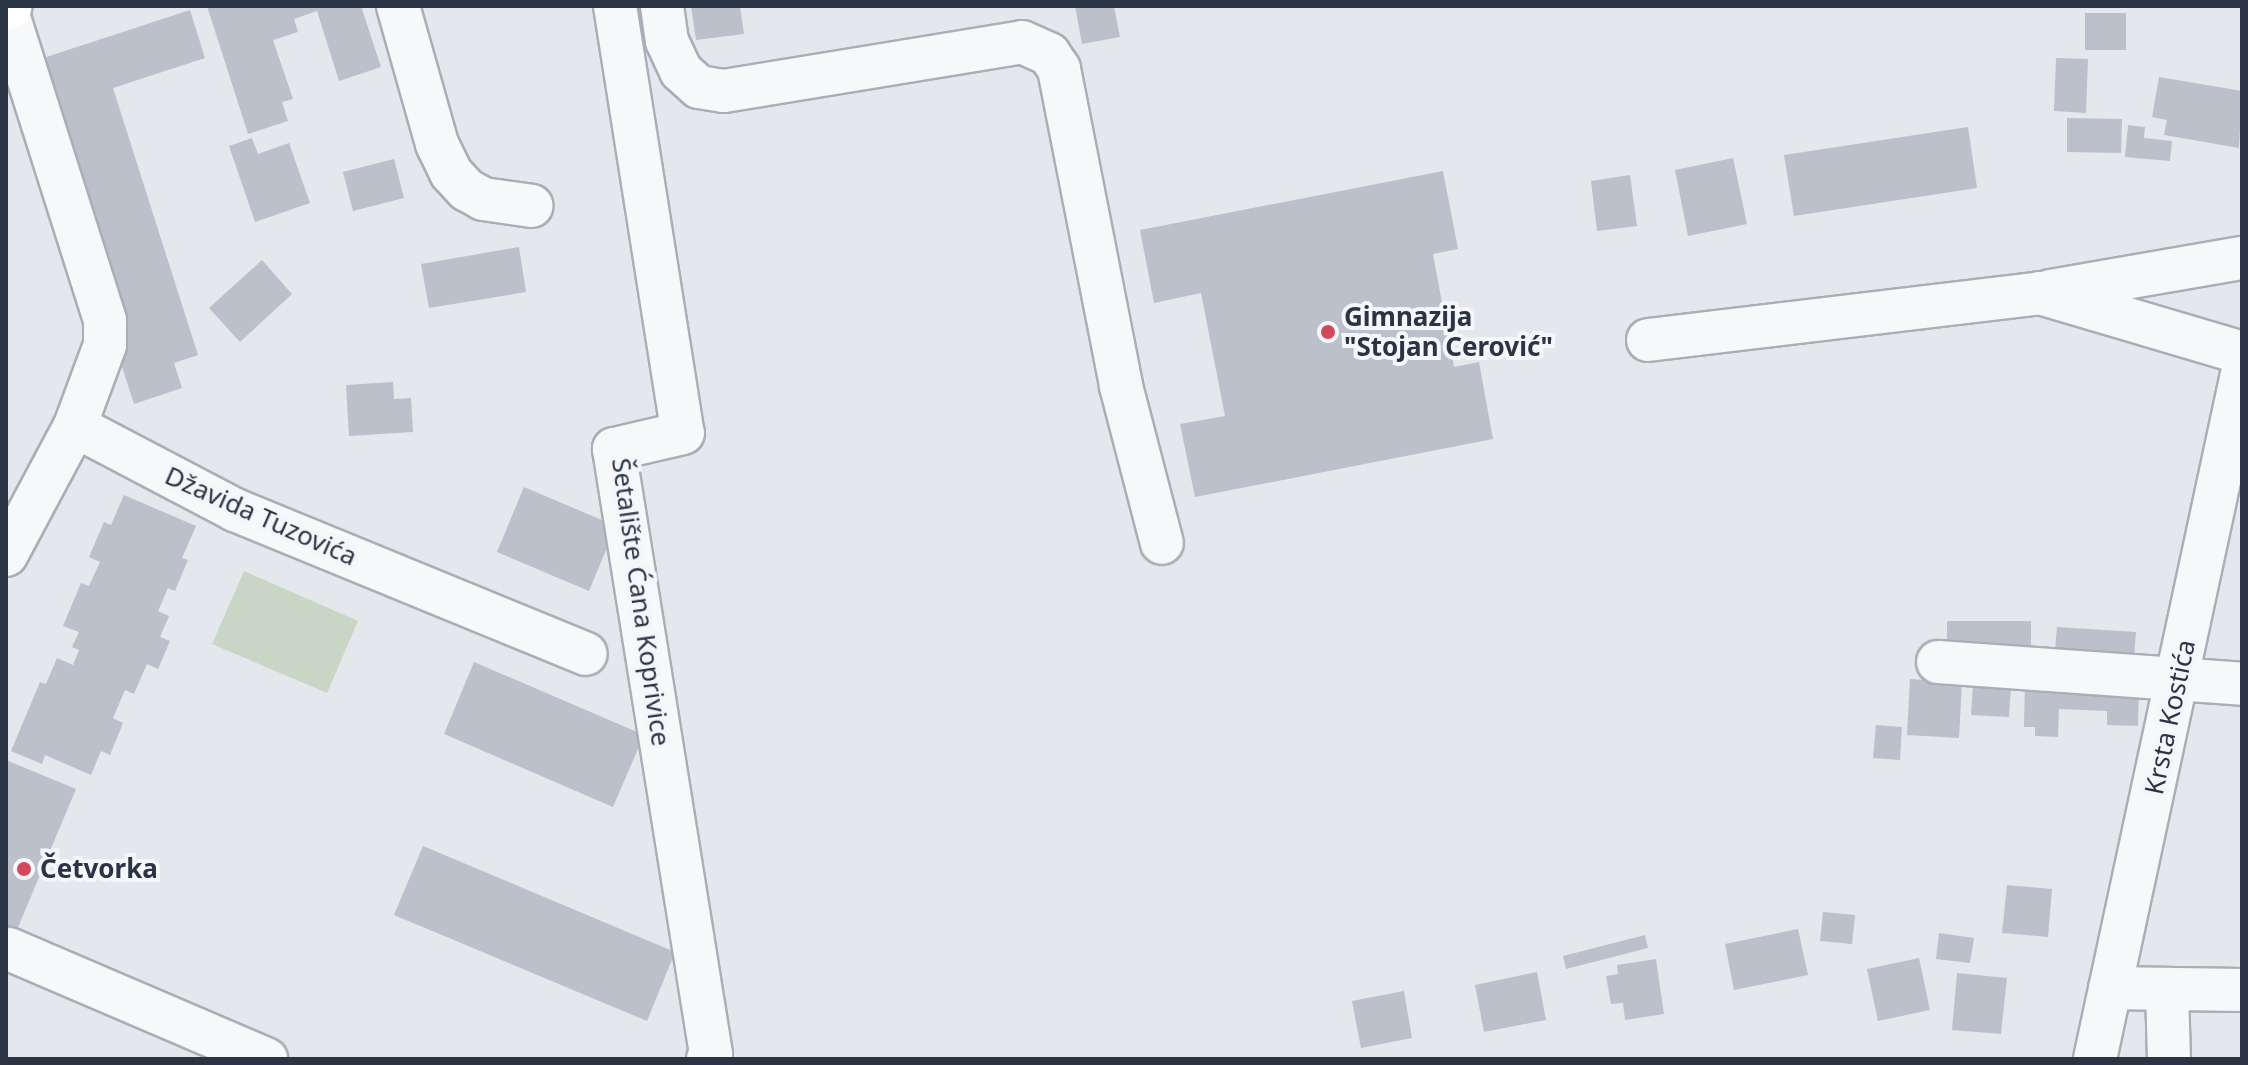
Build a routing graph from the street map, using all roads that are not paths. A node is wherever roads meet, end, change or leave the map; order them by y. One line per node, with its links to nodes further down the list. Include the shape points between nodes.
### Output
1 (398, 6): 5 (street, via 437,144 451,173 483,199)
2 (615, 6): 23 (street, Šetalište Ćana Koprivice, via 683,433 614,449)
3 (662, 6): 12 (street, via 667,41 681,71 699,87 724,91 1022,42 1049,54 1059,69 1121,386)
4 (8, 7): 11 (street, via 105,321 101,359)
5 (532, 206)
6 (2242, 258): 7 (street)
7 (2040, 293): 8 (street); 9 (street)
8 (1648, 340)
9 (2242, 353)
10 (2242, 374): 16 (street, Krsta Kostića)
11 (75, 426): 13 (street); 14 (street, Džavida Tuzovića, via 235,510)
12 (1162, 543)
13 (6, 555)
14 (586, 654)
15 (1938, 662): 16 (street)
16 (2178, 678): 17 (street); 19 (street, Krsta Kostića)
17 (2242, 684)
18 (9, 949): 22 (street)
19 (2110, 988): 20 (street); 24 (street, Krsta Kostića)
20 (2167, 989): 21 (street); 25 (street)
21 (2242, 990)
22 (266, 1059)
23 (708, 1059)
24 (2095, 1059)
25 (2169, 1059)

